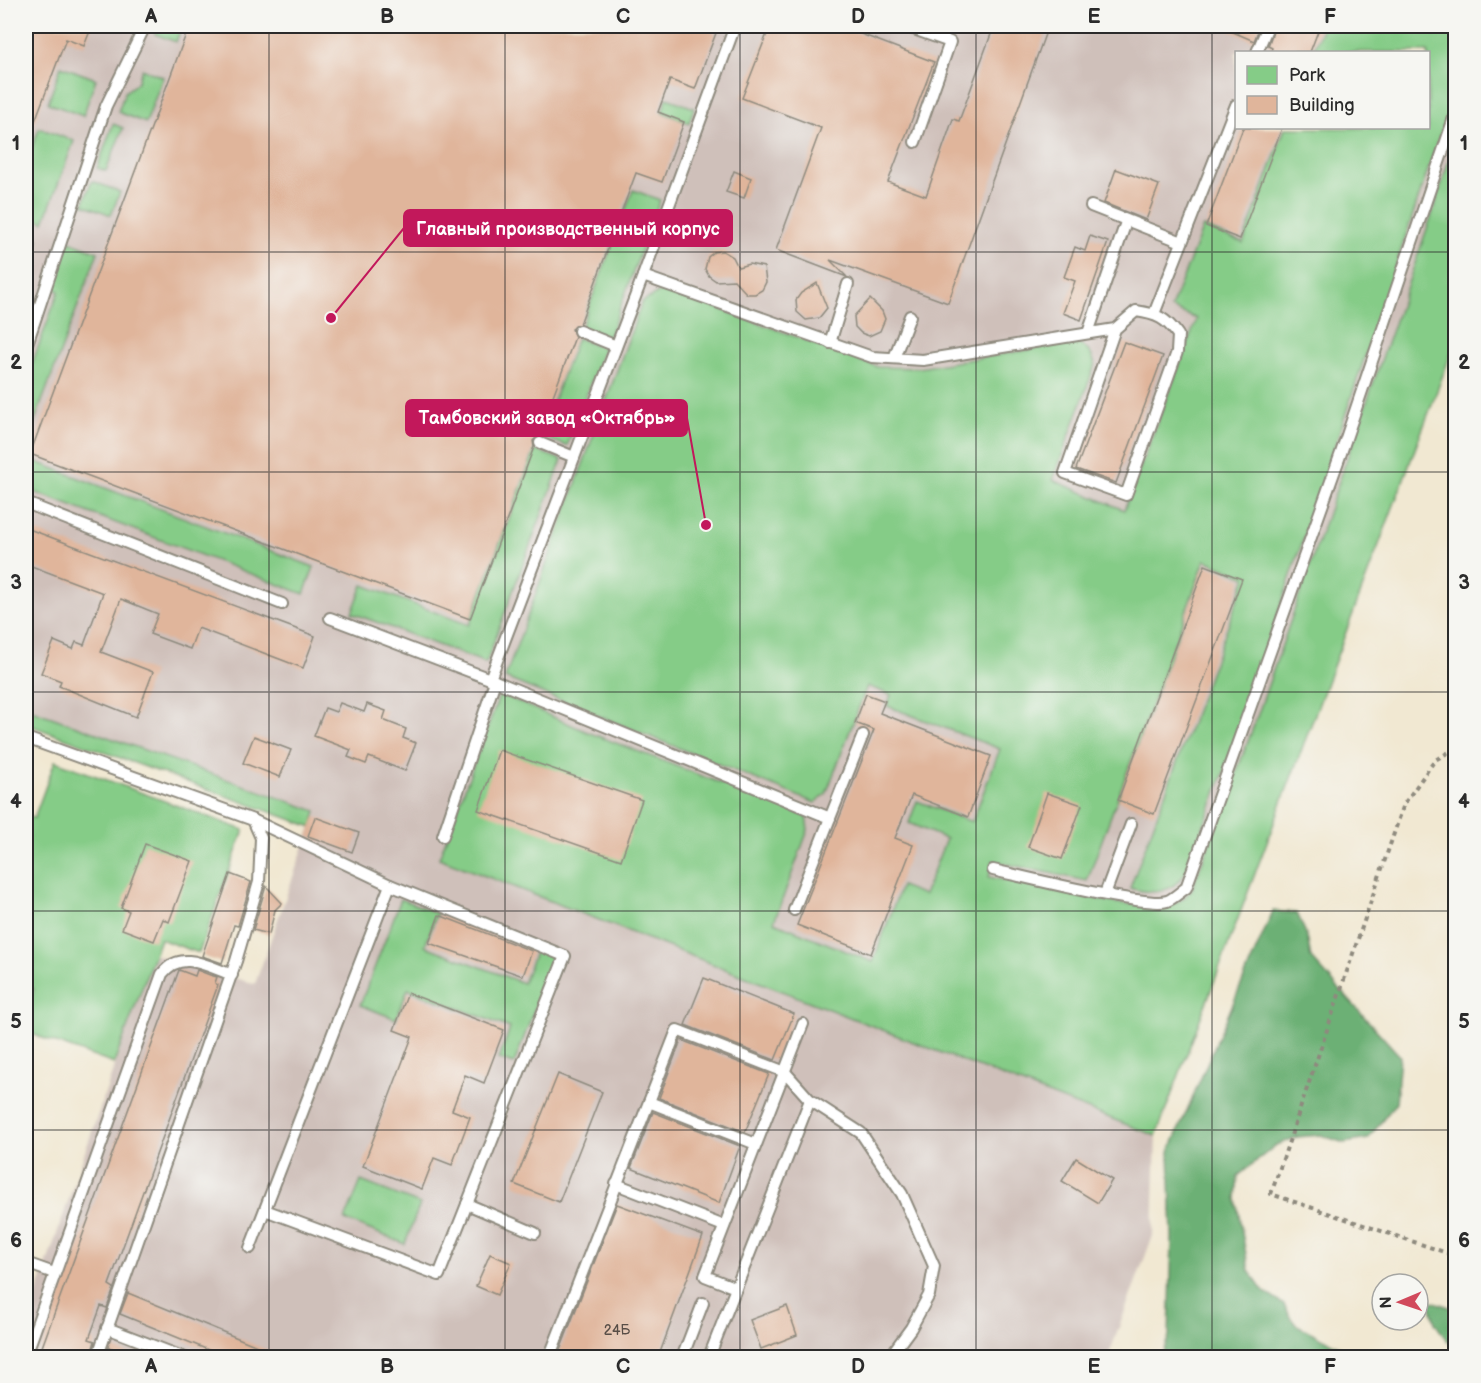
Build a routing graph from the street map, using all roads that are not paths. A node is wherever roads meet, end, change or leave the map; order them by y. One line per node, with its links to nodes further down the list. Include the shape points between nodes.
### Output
1 (145, 26): 21 (lane, via 106,106)
2 (735, 26): 12 (lane)
3 (905, 26): 8 (lane, via 950,42)
4 (1268, 26): 5 (lane)
5 (1257, 51)
6 (1235, 108): 11 (lane)
7 (1455, 112): 37 (lane, via 1341,453 1186,888 1166,902)
8 (915, 142)
9 (1091, 206): 10 (lane)
10 (1126, 222): 11 (lane); 18 (lane)
11 (1182, 242): 14 (lane)
12 (643, 276): 19 (lane); 20 (lane)
13 (848, 284): 19 (lane)
14 (1154, 314): 16 (lane, via 1136,311); 16 (lane, via 1168,320 1178,335 1176,352 1126,495 1065,473)
15 (910, 316): 22 (lane)
16 (1115, 329): 18 (lane)
17 (579, 332): 20 (lane)
18 (1088, 333): 22 (lane, via 923,360)
19 (830, 343): 22 (lane, via 872,357)
20 (616, 346): 24 (lane)
21 (26, 347)
22 (894, 358)
23 (540, 443): 24 (lane)
24 (574, 457): 28 (lane)
25 (26, 503): 26 (lane)
26 (282, 604)
27 (330, 618): 28 (lane)
28 (492, 680): 31 (lane); 34 (lane)
29 (863, 735): 31 (lane)
30 (26, 738): 32 (lane)
31 (830, 818): 38 (lane)
32 (254, 820): 36 (lane); 39 (lane, via 261,838 259,882)
33 (1131, 825): 37 (lane)
34 (443, 836)
35 (993, 870): 37 (lane)
36 (390, 885): 46 (lane, via 565,956); 47 (lane)
37 (1105, 894)
38 (794, 910)
39 (232, 975): 52 (lane, via 190,960 173,962 162,974); 55 (lane)
40 (803, 1024): 41 (lane)
41 (784, 1072): 42 (lane); 43 (lane, via 677,1030); 44 (lane)
42 (810, 1100): 53 (lane); 62 (lane, via 861,1133 902,1194 934,1266 928,1295)
43 (649, 1102): 44 (lane); 45 (lane)
44 (756, 1144): 48 (lane)
45 (616, 1184): 48 (lane); 60 (lane)
46 (467, 1204): 47 (lane, via 438,1275); 49 (lane)
47 (265, 1210): 50 (lane)
48 (724, 1226): 53 (lane, via 705,1276)
49 (535, 1233)
50 (250, 1248)
51 (26, 1263): 52 (lane)
52 (54, 1273): 56 (lane)
53 (736, 1288): 57 (lane)
54 (703, 1303): 61 (lane)
55 (107, 1328): 58 (lane); 59 (lane)
56 (26, 1354)
57 (710, 1357)
58 (97, 1358)
59 (185, 1358)
60 (549, 1358)
61 (682, 1358)
62 (889, 1358)

